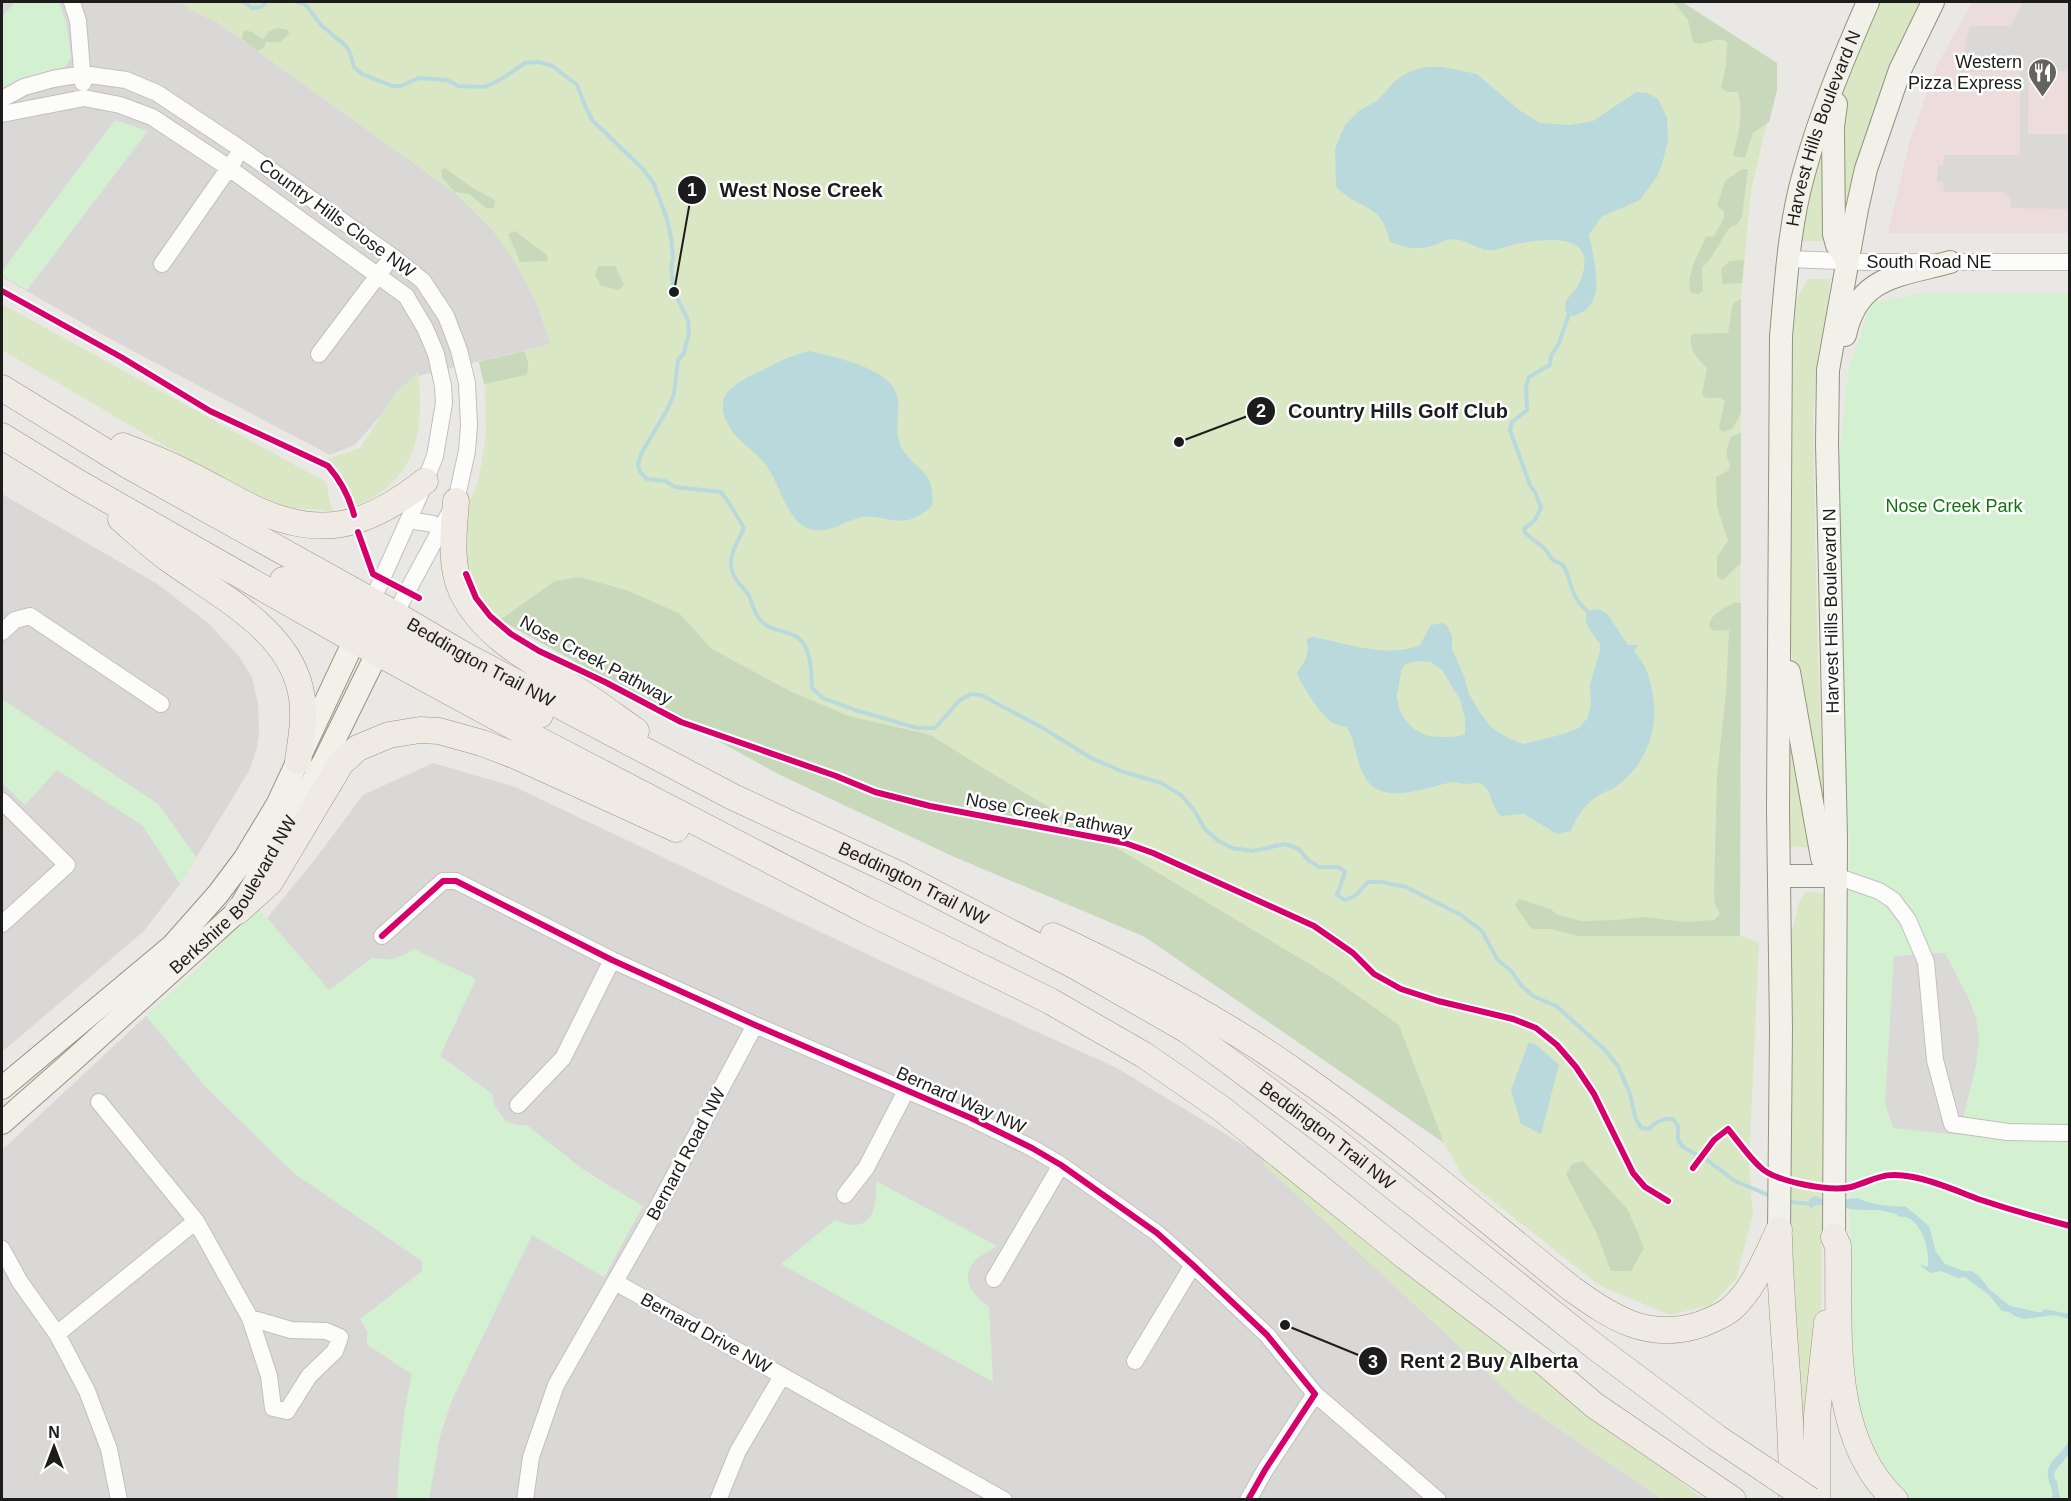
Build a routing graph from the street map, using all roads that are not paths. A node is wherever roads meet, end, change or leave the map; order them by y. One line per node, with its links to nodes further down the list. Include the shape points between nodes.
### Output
1 (72, 2): 5 (street, via 78,21)
2 (1868, 2): 4 (main road, Harvest Hills Boulevard N)
3 (1933, 2): 13 (main road, Harvest Hills Boulevard N, via 1900,70 1881,122 1866,169)
4 (1841, 63): 12 (main road, Harvest Hills Boulevard N, via 1803,174); 13 (main road, via 1833,127 1832,189 1834,234)
5 (83, 74): 6 (street); 7 (street, Country Hills Close NW, via 24,87); 9 (street, Country Hills Close NW, via 126,80 157,93)
6 (84, 98): 8 (street, Country Hills Close NW); 10 (street, Country Hills Close NW, via 152,117)
7 (2, 99)
8 (2, 114)
9 (242, 149): 10 (street); 11 (street, Country Hills Close NW)
10 (229, 168): 16 (street); 17 (street, Country Hills Close NW)
11 (393, 257): 17 (street); 25 (street, Country Hills Close NW, via 423,281 446,316 459,350 467,383 469,426)
12 (1789, 259): 13 (street, South Road NE); 28 (main road, Harvest Hills Boulevard N, via 1780,345)
13 (1847, 261): 14 (street, South Road NE); 22 (main road, Harvest Hills Boulevard N, via 1828,370)
14 (1950, 262): 15 (street, South Road NE); 22 (main road, via 1880,282 1856,304 1849,316 1834,416)
15 (2070, 262)
16 (162, 264)
17 (378, 275): 18 (street); 23 (street, Country Hills Close NW, via 406,296 436,354 444,403 435,456)
18 (319, 354)
19 (2, 388): 20 (main road)
20 (48, 416): 23 (main road, via 181,470 267,514 302,524 335,526 360,521 395,504); 30 (main road)
21 (2, 436): 24 (main road)
22 (1827, 436): 40 (main road, Harvest Hills Boulevard N)
23 (425, 481): 26 (street, Country Hills Close NW)
24 (77, 482): 30 (main road, via 149,522 201,536); 34 (main road, via 167,558 254,620 287,656 302,696 303,729)
25 (456, 501): 27 (main road)
26 (409, 520): 27 (street); 30 (street, Country Hills Close NW)
27 (447, 532): 29 (street); 35 (main road, via 461,591 479,620 522,655)
28 (1779, 607): 39 (main road, Harvest Hills Boulevard N); 40 (main road, via 1822,858)
29 (395, 614): 30 (main road); 32 (main road, Berkshire Boulevard NW); 35 (main road, Beddington Trail NW, via 464,655)
30 (363, 621): 32 (main road); 34 (main road, Berkshire Boulevard NW)
31 (2, 632): 33 (street, via 15,620 30,616)
32 (382, 645): 35 (main road, via 626,758); 37 (main road, via 531,736); 41 (main road, Berkshire Boulevard NW, via 323,763)
33 (161, 704)
34 (298, 761): 46 (main road, Berkshire Boulevard NW, via 245,858 172,946)
35 (733, 798): 38 (main road, Beddington Trail NW)
36 (2, 801): 42 (street, via 67,865)
37 (790, 871): 41 (main road, via 688,835 482,743 447,732 420,730 373,741 341,763 270,882); 68 (main road, via 1050,1001 1171,1073 1240,1123)
38 (898, 874): 55 (main road, via 1033,926 1216,1020 1325,1093 1572,1290 1628,1324 1666,1331 1687,1328 1731,1309 1750,1285); 78 (main road, Beddington Trail NW, bridge, via 1077,967 1187,1030 1336,1141 1610,1358 1716,1437)
39 (1779, 876): 40 (main road); 55 (main road, Harvest Hills Boulevard N)
40 (1836, 876): 51 (street, via 1879,891 1893,900 1908,920 1926,962 1935,1060 1952,1124 2008,1132); 56 (main road, Harvest Hills Boulevard N)
41 (238, 911): 50 (main road, Berkshire Boulevard NW)
42 (2, 924)
43 (382, 936): 44 (street, Bernard Way NW, via 443,881 456,881)
44 (612, 960): 45 (street, Bernard Way NW); 49 (street, via 563,1058)
45 (755, 1025): 47 (street, Bernard Way NW); 62 (street, Bernard Road NW)
46 (2, 1088)
47 (906, 1091): 52 (street, Bernard Way NW, via 971,1118); 53 (street, via 866,1168)
48 (99, 1102): 54 (street)
49 (518, 1105)
50 (2, 1123)
51 (2070, 1133)
52 (1061, 1165): 58 (street, Bernard Way NW, via 1157,1233); 60 (street)
53 (845, 1195)
54 (196, 1221): 63 (street); 64 (street)
55 (1779, 1230): 77 (main road)
56 (1834, 1237): 79 (main road, via 1828,1251 1827,1320 1817,1415); 80 (main road, via 1838,1246 1842,1371 1851,1424 1866,1464)
57 (2, 1249): 61 (street)
58 (1193, 1266): 65 (street); 67 (street, Bernard Way NW, via 1267,1335)
59 (2, 1271): 61 (street)
60 (994, 1279)
61 (20, 1282): 64 (street)
62 (615, 1282): 66 (street, Bernard Drive NW); 70 (street, via 556,1385 531,1457)
63 (250, 1318): 63 (street, via 268,1376 273,1408 287,1411 309,1376 335,1351 340,1337 326,1331 291,1330)
64 (57, 1334): 69 (street, via 87,1391 109,1449)
65 (1135, 1361)
66 (782, 1376): 71 (street, via 738,1451); 72 (street, Bernard Drive NW)
67 (1315, 1394): 73 (street); 74 (street, Bernard Way NW)
68 (1594, 1405): 75 (main road); 76 (main road)
69 (119, 1500)
70 (525, 1500)
71 (718, 1500)
72 (1004, 1500)
73 (1248, 1500)
74 (1438, 1500)
75 (1719, 1500)
76 (1733, 1500)
77 (1792, 1500)
78 (1810, 1500)
79 (1817, 1500)
80 (1895, 1500)

